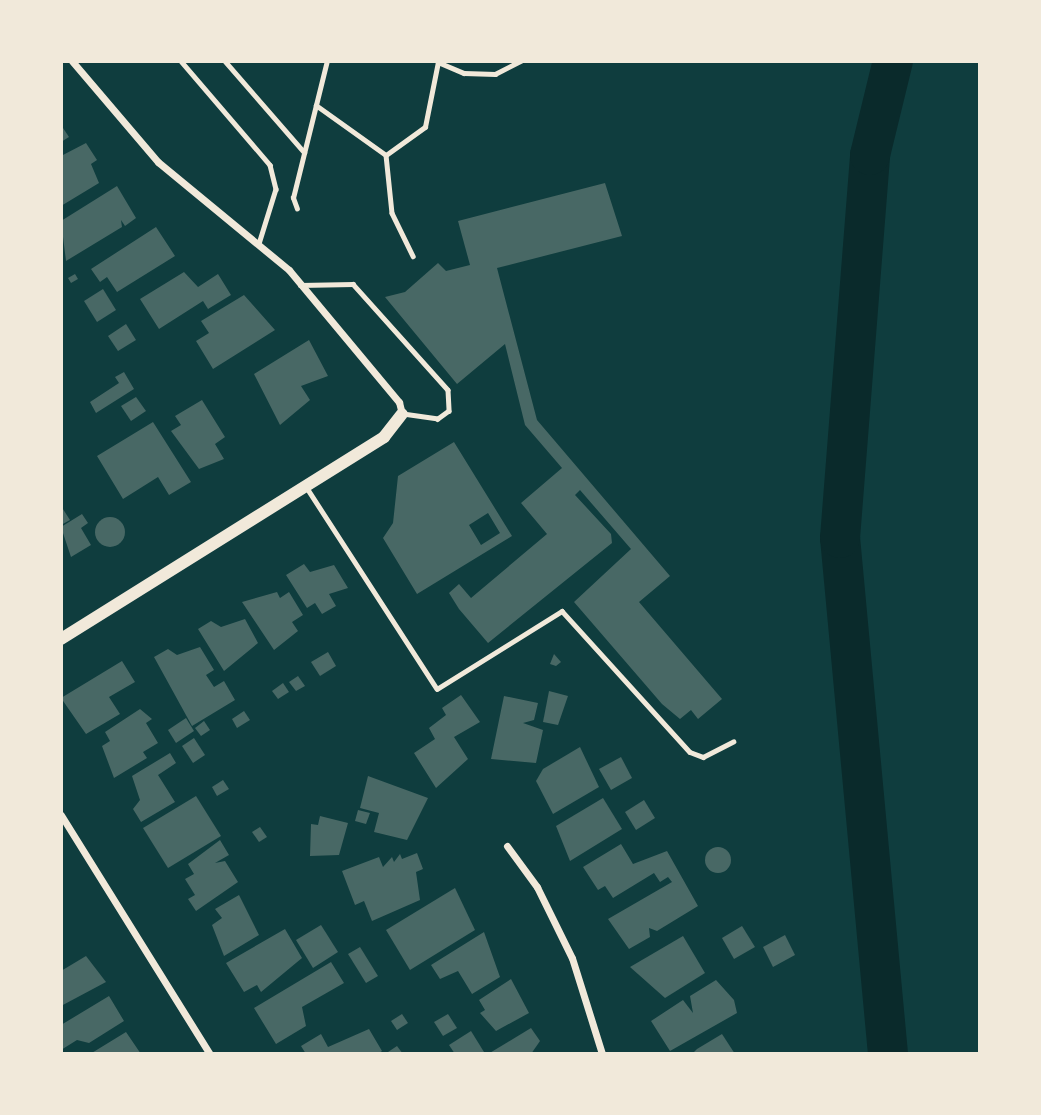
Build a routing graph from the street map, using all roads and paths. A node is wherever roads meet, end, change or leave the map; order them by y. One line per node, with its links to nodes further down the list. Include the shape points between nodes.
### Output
1 (72, 61): 11 (street, via 158,162)
2 (181, 61): 11 (lane, via 270,165 276,189)
3 (225, 61): 8 (path)
4 (327, 61): 7 (path)
5 (521, 61): 6 (path, via 495,74 464,73)
6 (437, 62): 9 (path, via 425,127)
7 (316, 105): 8 (path); 9 (path)
8 (304, 152): 10 (path, via 293,198)
9 (386, 155): 12 (path, via 392,213)
10 (298, 209)
11 (259, 244): 13 (street)
12 (413, 256)
13 (300, 285): 14 (street, via 400,402); 14 (lane, via 353,284 448,390 449,411 438,419)
14 (402, 414): 15 (street, via 384,437)
15 (307, 487): 16 (street); 17 (lane, via 437,689 562,611 690,752 703,757)
16 (61, 639)
17 (733, 742)
18 (61, 815): 20 (street)
19 (508, 846): 21 (street, via 537,887 572,958)
20 (209, 1054)
21 (602, 1054)

